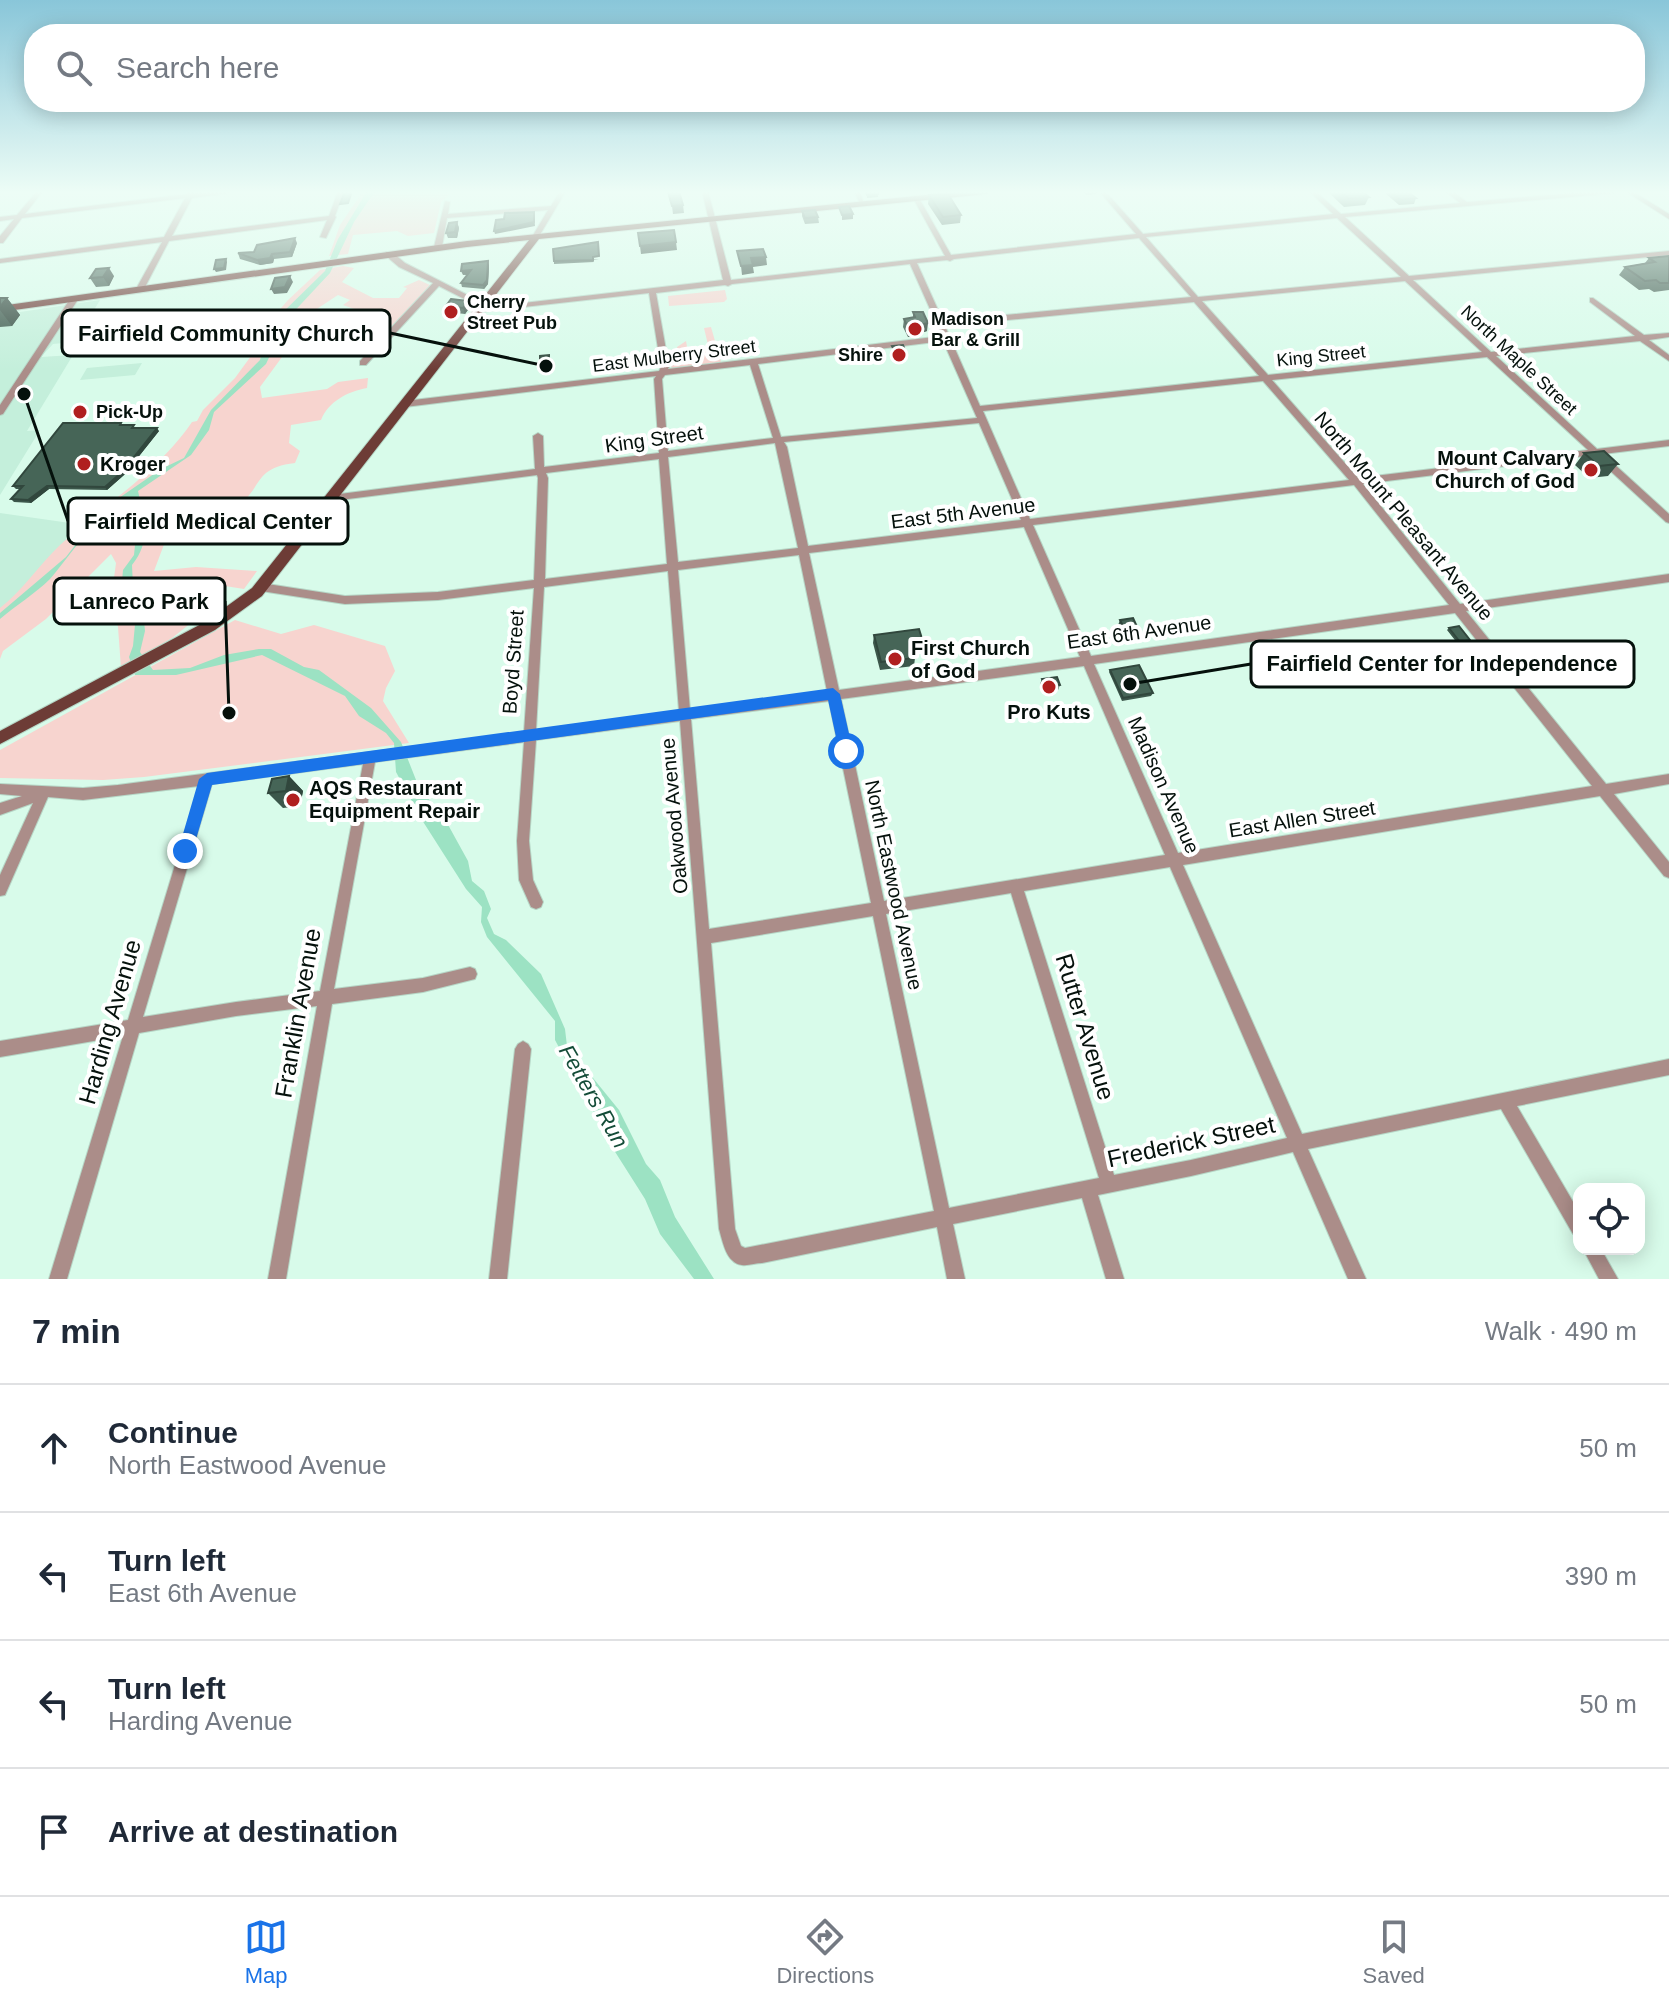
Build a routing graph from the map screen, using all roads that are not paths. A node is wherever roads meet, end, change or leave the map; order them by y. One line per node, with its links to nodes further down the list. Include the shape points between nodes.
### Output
1 (78, 251): 13 (street)
2 (160, 251): 18 (street)
3 (412, 251): 11 (main road)
4 (525, 251): 23 (main road)
5 (720, 251): 17 (street)
6 (945, 251): 12 (street)
7 (1023, 251): 12 (street)
8 (1154, 251): 20 (street, North Mount Pleasant Avenue)
9 (1378, 251): 15 (street, North Maple Street)
10 (1669, 253): 15 (street)
11 (389, 254): 16 (street); 18 (main road)
12 (950, 259): 14 (street)
13 (0, 261)
14 (914, 264): 17 (street); 25 (street, Madison Avenue)
15 (1409, 278): 20 (street); 29 (street, North Maple Street)
16 (438, 283): 23 (street); 32 (street)
17 (728, 284): 19 (street)
18 (140, 289): 21 (main road)
19 (653, 293): 23 (street); 33 (street, Oakwood Avenue)
20 (1196, 297): 25 (street); 34 (street, North Mount Pleasant Avenue)
21 (75, 298): 24 (main road); 36 (street)
22 (1593, 300): 28 (street)
23 (481, 308): 35 (main road)
24 (0, 309)
25 (941, 324): 27 (street, Madison Avenue)
26 (1669, 335): 28 (street, King Street)
27 (947, 338): 31 (street, East Mulberry Street); 37 (street, Madison Avenue)
28 (1641, 338): 29 (street, King Street); 30 (street)
29 (1491, 354): 34 (street, King Street); 41 (street, North Maple Street)
30 (1669, 359)
31 (753, 362): 33 (street, East Mulberry Street); 39 (street, North Eastwood Avenue)
32 (363, 363)
33 (662, 373): 35 (street, East Mulberry Street); 42 (street, Oakwood Avenue, via 658,385)
34 (1266, 378): 37 (street, King Street); 44 (street, North Mount Pleasant Avenue)
35 (405, 404): 45 (main road)
36 (0, 412)
37 (980, 415): 39 (street, King Street); 47 (street, Madison Avenue)
38 (538, 436): 43 (street, Boyd Street)
39 (779, 440): 42 (street, King Street); 48 (street, North Eastwood Avenue)
40 (1669, 443): 41 (street, East 5th Avenue)
41 (1596, 453): 44 (street, East 5th Avenue); 46 (street, North Maple Street)
42 (664, 456): 43 (street, King Street); 49 (street, Oakwood Avenue)
43 (540, 472): 45 (street, King Street); 51 (street, Boyd Street)
44 (1356, 482): 47 (street, East 5th Avenue); 53 (street, North Mount Pleasant Avenue)
45 (332, 498): 52 (main road)
46 (1669, 520)
47 (1027, 524): 48 (street, East 5th Avenue); 54 (street, Madison Avenue)
48 (804, 551): 49 (street, East 5th Avenue); 55 (street, North Eastwood Avenue)
49 (673, 567): 51 (street, East 5th Avenue); 56 (street, Oakwood Avenue)
50 (1669, 578): 53 (street, East 6th Avenue)
51 (539, 583): 52 (street, East 5th Avenue, via 370,601); 57 (street, Boyd Street)
52 (261, 587): 58 (main road, via 223,618)
53 (1458, 608): 54 (street, East 6th Avenue); 63 (street, North Mount Pleasant Avenue)
54 (1086, 660): 55 (street, East 6th Avenue); 66 (street, Madison Avenue)
55 (833, 694): 56 (street, East 6th Avenue); 71 (street, North Eastwood Avenue)
56 (686, 714): 57 (street, East 6th Avenue); 72 (street, Oakwood Avenue)
57 (530, 735): 59 (street, East 6th Avenue); 70 (street, Boyd Street, via 523,857)
58 (0, 738)
59 (376, 756): 60 (street, East 6th Avenue); 74 (street, Franklin Avenue)
60 (207, 779): 64 (street, East 6th Avenue); 75 (street, Harding Avenue)
61 (1669, 779): 63 (street, East Allen Street)
62 (0, 789): 64 (street, East 6th Avenue)
63 (1604, 790): 66 (street, East Allen Street); 67 (street, North Mount Pleasant Avenue)
64 (43, 794): 65 (street, East 6th Avenue); 69 (street)
65 (0, 809)
66 (1174, 860): 68 (street, East Allen Street); 80 (street, Madison Avenue)
67 (1669, 872)
68 (1015, 885): 71 (street, East Allen Street); 81 (street, Rutter Avenue)
69 (0, 890)
70 (536, 902)
71 (878, 908): 72 (street, East Allen Street); 83 (street, North Eastwood Avenue)
72 (704, 937): 85 (street, Oakwood Avenue)
73 (470, 974): 74 (street)
74 (326, 996): 75 (street); 88 (street, Franklin Avenue)
75 (134, 1026): 76 (street); 87 (street, Harding Avenue)
76 (0, 1049)
77 (523, 1049): 89 (street)
78 (1669, 1067): 79 (street, Frederick Street)
79 (1505, 1101): 80 (street, Frederick Street); 84 (street)
80 (1298, 1143): 81 (street, Frederick Street); 92 (street, Madison Avenue)
81 (1109, 1184): 82 (street, Frederick Street)
82 (1088, 1189): 83 (street, Frederick Street); 91 (street)
83 (943, 1217): 85 (street, Frederick Street, via 743,1257); 90 (street, North Eastwood Avenue)
84 (1573, 1218)
85 (729, 1243)
86 (1595, 1255): 93 (street)
87 (58, 1279)
88 (277, 1279)
89 (498, 1279)
90 (956, 1279)
91 (1115, 1279)
92 (1357, 1279)
93 (1609, 1279)

